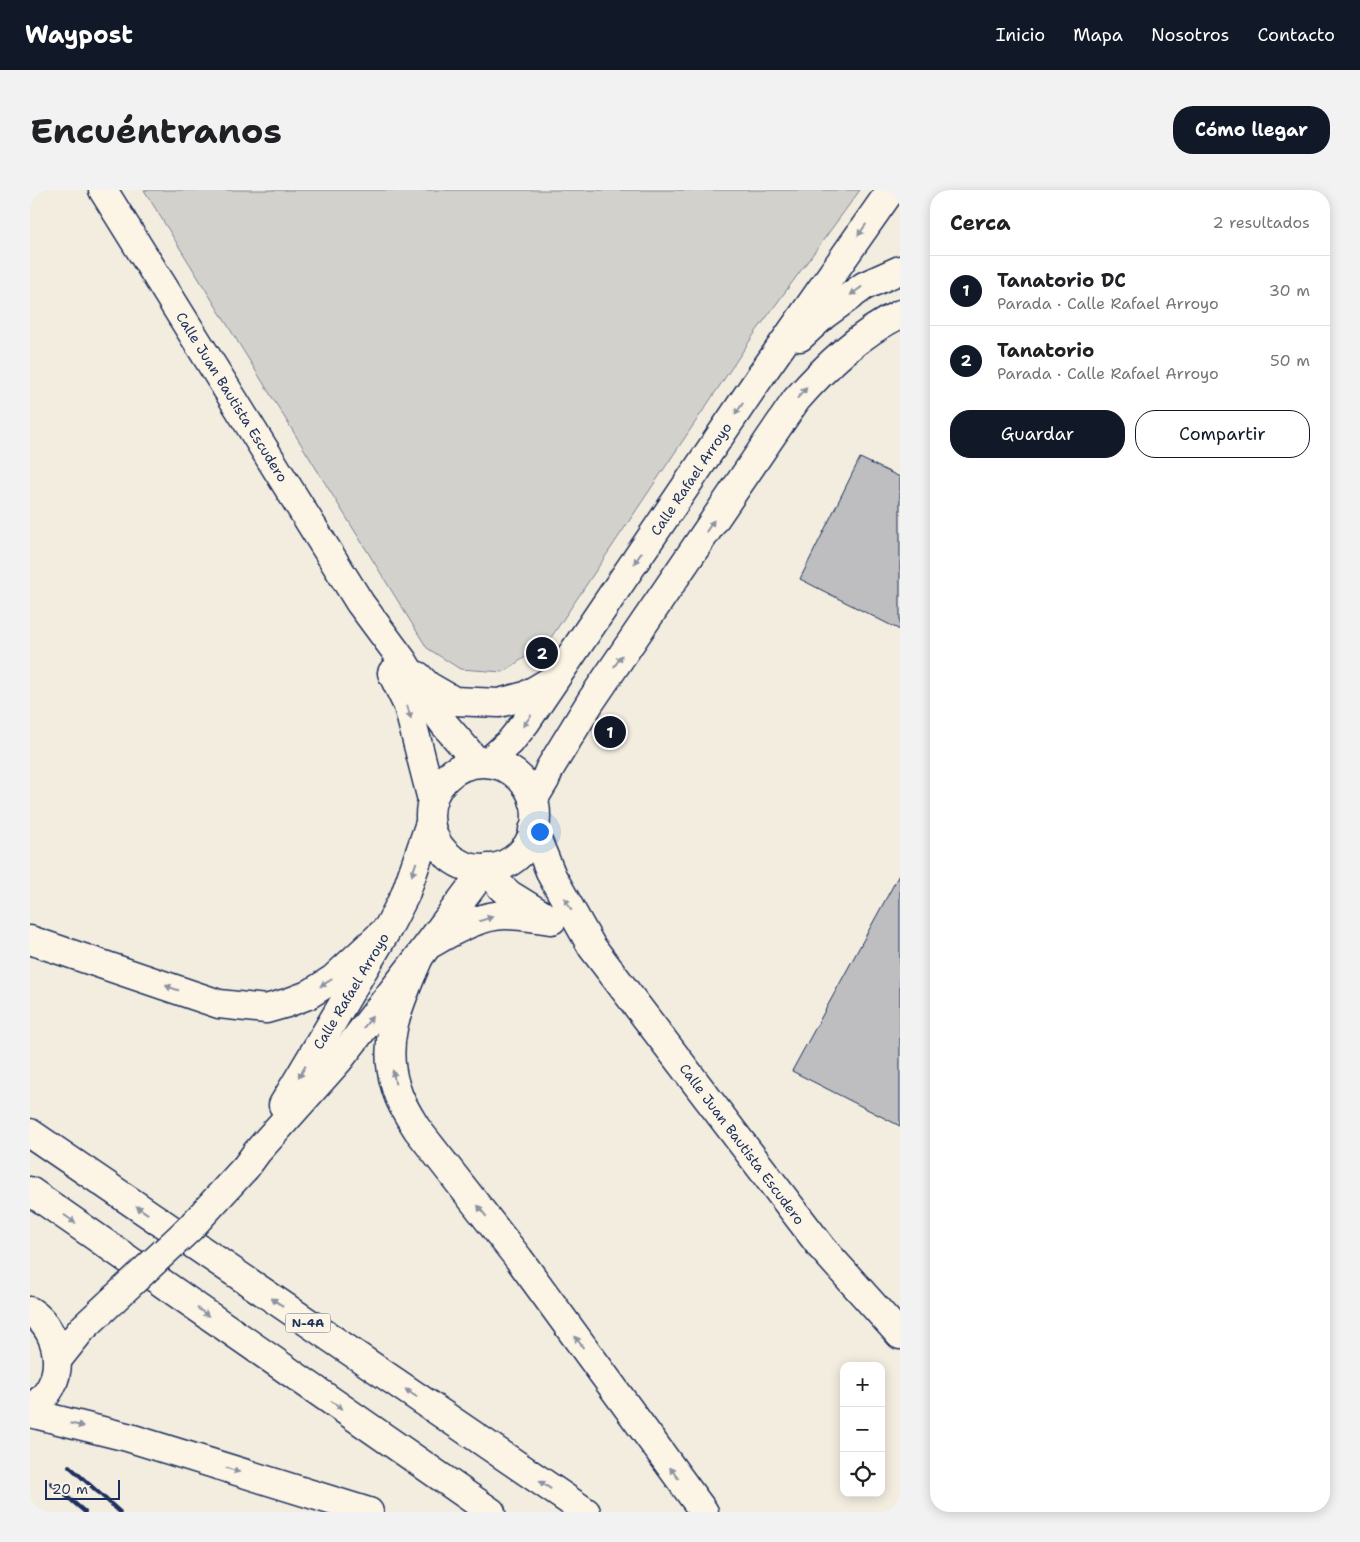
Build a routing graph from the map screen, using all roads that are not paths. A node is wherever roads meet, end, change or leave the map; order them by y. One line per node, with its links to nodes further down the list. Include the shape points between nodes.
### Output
1 (103, 190): 6 (street, Calle Juan Bautista Escudero)
2 (891, 190): 5 (street, Calle Rafael Arroyo, one-way to 5)
3 (900, 270): 5 (street, one-way to 5, via 864,286 832,309)
4 (900, 314): 10 (street, one-way to 4, via 591,701 796,400 820,372 846,350 878,325)
5 (766, 368): 8 (street, Calle Rafael Arroyo, one-way to 8)
6 (360, 603): 7 (street, Calle Juan Bautista Escudero); 11 (street, Calle Juan Bautista Escudero, one-way to 11, via 408,706)
7 (403, 661): 8 (street, via 428,686 454,701 499,703 525,696); 9 (street, Calle Juan Bautista Escudero, via 445,725)
8 (557, 677): 9 (street, Calle Rafael Arroyo, one-way to 9, via 510,742)
9 (482, 763): 10 (street, via 510,771 520,779); 11 (street, via 463,767 447,777 440,786)
10 (533, 800): 12 (street, via 536,815)
11 (431, 811): 13 (street, via 437,843 448,856 460,864); 15 (street, Calle Rafael Arroyo, one-way to 15, via 405,895)
12 (533, 830): 13 (street, via 527,844 512,860); 17 (street, Calle Juan Bautista Escudero, one-way to 12, via 552,876)
13 (486, 869): 14 (street, Calle Juan Bautista Escudero, via 510,895); 18 (street, Calle Rafael Arroyo)
14 (552, 920): 17 (street, Calle Juan Bautista Escudero); 18 (street, one-way to 14, via 453,930 493,916)
15 (388, 928): 16 (street, one-way to 16, via 333,978 308,995 266,1008 219,1004); 20 (street, Calle Rafael Arroyo, one-way to 20)
16 (30, 940)
17 (592, 946): 24 (street, Calle Juan Bautista Escudero, via 822,1248)
18 (422, 952): 20 (street, Calle Rafael Arroyo, one-way to 18, via 338,1060); 31 (street, one-way to 18, via 519,1259 417,1129 405,1108 396,1088 391,1037 395,1013)
19 (30, 1133): 30 (street, N-4A, one-way to 19)
20 (251, 1160): 22 (street, Calle Rafael Arroyo, bridge, via 190,1228)
21 (30, 1192): 29 (street, one-way to 29)
22 (105, 1307): 23 (street, Calle Rafael Arroyo, via 64,1325); 25 (street, Calle Rafael Arroyo)
23 (38, 1318): 25 (street, via 53,1336)
24 (900, 1335)
25 (58, 1359): 26 (street, via 48,1392)
26 (30, 1408)
27 (30, 1413): 28 (street, one-way to 28, via 127,1437)
28 (369, 1512)
29 (491, 1512)
30 (586, 1512)
31 (704, 1512)

